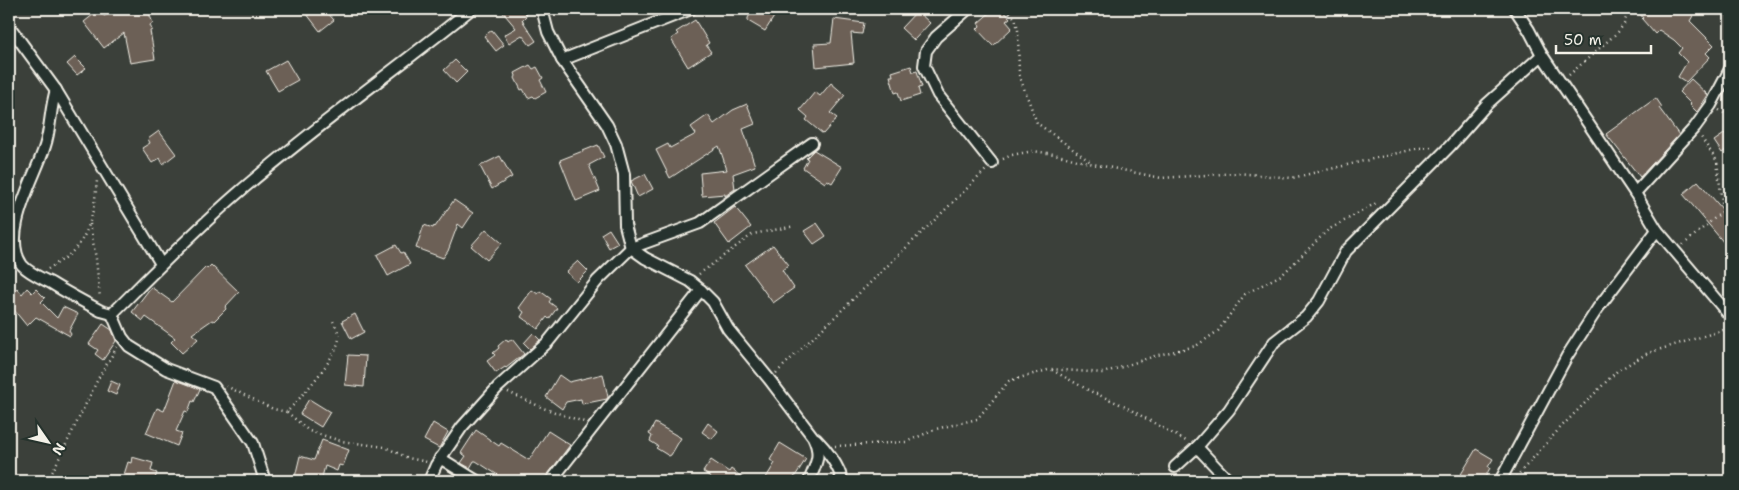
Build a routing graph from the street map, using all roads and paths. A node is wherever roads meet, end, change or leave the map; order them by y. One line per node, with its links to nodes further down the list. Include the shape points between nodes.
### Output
1 (471, 9): 27 (street, via 238,193)
2 (542, 9): 10 (street, via 548,32)
3 (691, 9): 10 (street)
4 (968, 9): 18 (street, via 936,37 926,52 924,66 938,95)
5 (1006, 9): 19 (path, via 1015,18 1018,29 1019,75 1037,123)
6 (1515, 9): 9 (street)
7 (1629, 9): 12 (path, via 1618,32)
8 (9, 26): 13 (street)
9 (1542, 55): 12 (street); 16 (street, via 1487,104)
10 (562, 60): 25 (street, via 616,144 624,174 625,225)
11 (1730, 69): 14 (street, via 1711,106)
12 (1560, 82): 20 (street)
13 (56, 90): 17 (street); 28 (street, via 46,145 14,223 12,241 17,258)
14 (1695, 127): 20 (street); 26 (path, via 1717,161 1723,211)
15 (812, 143): 25 (street, via 700,223)
16 (1450, 146): 19 (path, via 1419,148 1292,178 1237,173 1161,178); 45 (street, via 1346,251 1319,301 1306,317 1274,342 1230,410)
17 (98, 159): 22 (path); 27 (street)
18 (992, 163): 19 (path, via 1012,155 1033,152); 38 (path)
19 (1093, 164)
20 (1635, 193): 24 (street)
21 (1381, 200): 37 (path, via 1328,230 1283,274 1245,294 1218,330 1196,346 1103,373)
22 (90, 222): 28 (path, via 83,239 72,252); 31 (path)
23 (795, 226): 29 (path, via 753,234)
24 (1657, 230): 26 (street); 56 (street, via 1598,308 1567,356)
25 (631, 248): 29 (street); 40 (street, via 598,280 548,342)
26 (1676, 251): 33 (street)
27 (161, 264): 32 (street)
28 (38, 276): 31 (street)
29 (690, 281): 30 (street)
30 (701, 290): 38 (street); 42 (street)
31 (101, 311): 32 (street)
32 (112, 314): 36 (street)
33 (1730, 316)
34 (333, 321): 41 (path, via 339,336 336,350)
35 (1730, 328): 57 (path, via 1648,353 1616,371)
36 (122, 337): 39 (street, via 129,346 166,369); 48 (path)
37 (1051, 369): 44 (path, via 1009,381 978,419 936,429 906,442); 45 (path)
38 (769, 379): 43 (street)
39 (214, 387): 41 (path, via 228,386); 49 (street, via 253,444)
40 (498, 387): 42 (path, via 542,408); 46 (street, via 462,427)
41 (287, 412): 46 (path, via 309,431 342,441 385,447 408,458)
42 (594, 425): 52 (street)
43 (813, 436): 44 (street); 53 (street, via 818,447 818,459)
44 (824, 446): 54 (street)
45 (1197, 447): 47 (street); 55 (street)
46 (438, 462): 50 (street); 51 (street)
47 (1175, 467)
48 (48, 481)
49 (265, 481)
50 (429, 481)
51 (477, 481)
52 (551, 481)
53 (808, 481)
54 (842, 481)
55 (1229, 481)
56 (1500, 481)
57 (1511, 481)

